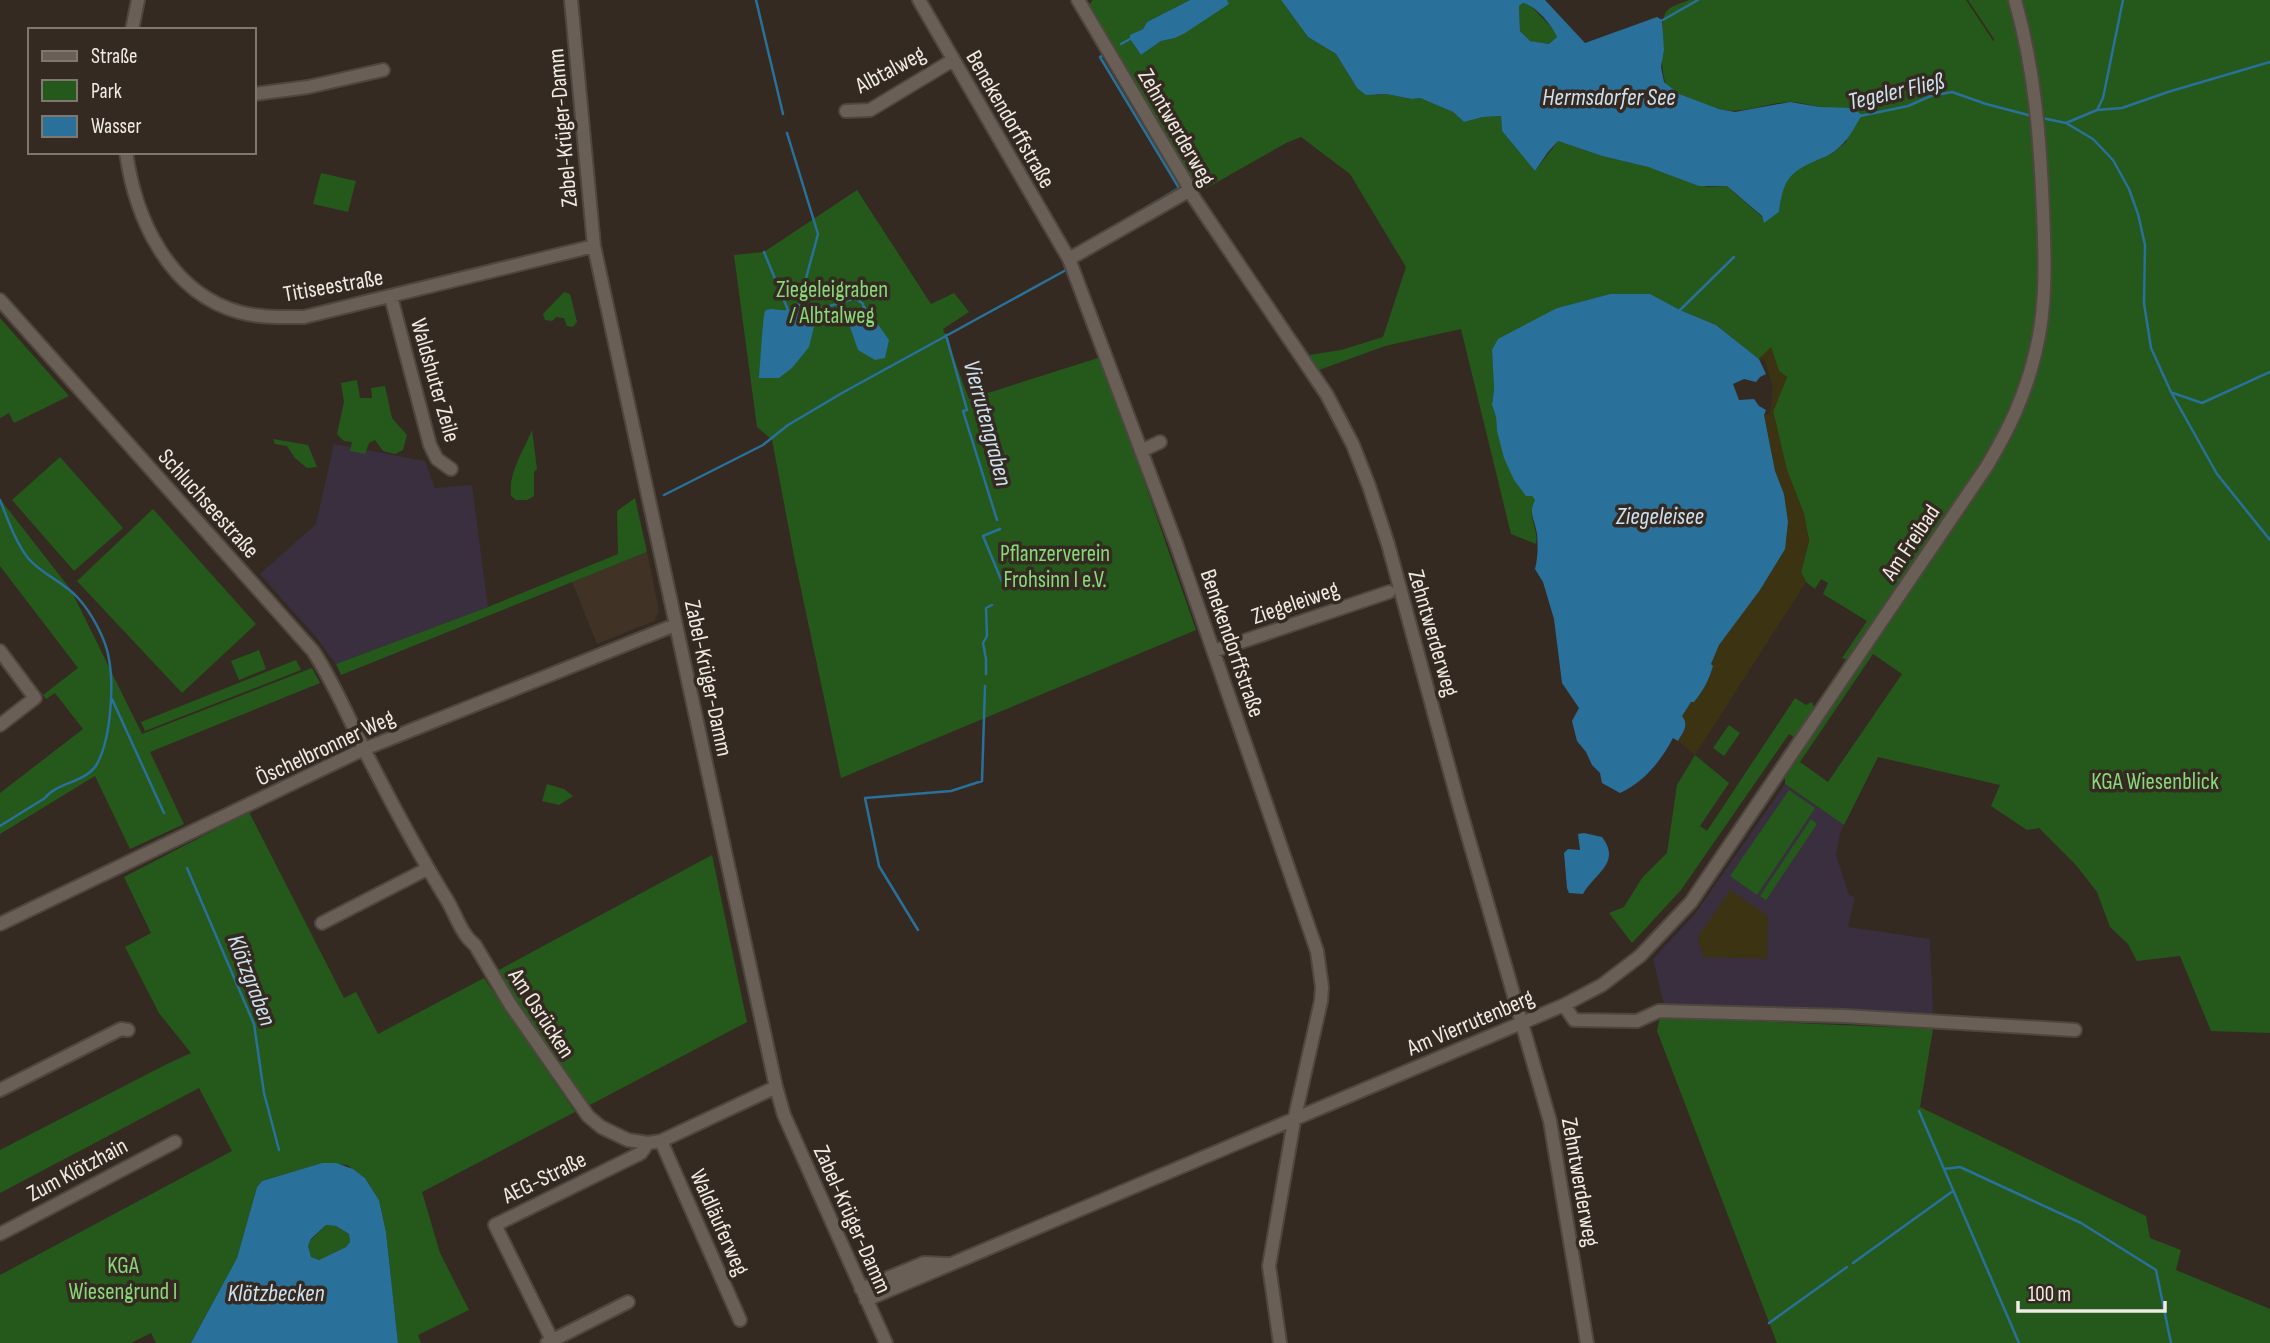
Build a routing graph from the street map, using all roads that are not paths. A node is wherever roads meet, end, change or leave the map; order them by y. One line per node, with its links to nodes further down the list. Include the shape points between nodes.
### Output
1 (138, 0): 6 (street)
2 (571, 0): 13 (street, Zabel-Krüger-Damm)
3 (1078, 0): 12 (street, Zehntwerderweg)
4 (2015, 0): 29 (street, Am Freibad, via 2037,112 2045,245 2042,319 2014,419 1987,466 1691,902 1640,956 1602,985)
5 (920, 1): 7 (street, Benekendorffstraße)
6 (132, 28)
7 (953, 60): 10 (street, Albtalweg, via 870,110); 14 (street, Benekendorffstraße)
8 (383, 70): 9 (street)
9 (256, 94)
10 (846, 111)
11 (127, 154): 15 (street, Titiseestraße, via 134,190 155,241 175,272 198,294 241,313 270,317 304,317)
12 (1190, 190): 14 (street); 30 (street, Zehntwerderweg, via 1326,395 1365,474)
13 (594, 246): 15 (street, Titiseestraße); 21 (street, Zabel-Krüger-Damm)
14 (1069, 259): 18 (street, Benekendorffstraße)
15 (391, 297): 19 (street, Waldshuter Zeile, via 430,445 437,459)
16 (0, 300): 25 (street, Schluchseestraße, via 313,651)
17 (1160, 442): 18 (street)
18 (1141, 451): 23 (street, Benekendorffstraße)
19 (451, 469)
20 (1389, 592): 23 (street, Ziegeleiweg)
21 (675, 625): 25 (street, Öschelbronner Weg); 33 (street, Zabel-Krüger-Damm)
22 (0, 651): 24 (street, via 35,698)
23 (1214, 651): 35 (street, Benekendorffstraße, via 1317,950 1321,1001)
24 (0, 725)
25 (364, 749): 26 (street, Am Osrücken); 28 (street, Öschelbronner Weg)
26 (427, 869): 27 (street); 37 (street, Am Osrücken, via 467,939 588,1116 615,1135)
27 (322, 923)
28 (0, 924)
29 (1564, 1005): 30 (street, Am Vierrutenberg); 32 (street, Am Vierrutenberg, via 1574,1020 1637,1021 1659,1011)
30 (1523, 1022): 35 (street, Am Vierrutenberg); 45 (street, Zehntwerderweg, via 1550,1121)
31 (128, 1030): 34 (street, via 121,1029)
32 (2075, 1030)
33 (776, 1087): 37 (street); 39 (street, Zabel-Krüger-Damm, via 784,1115)
34 (0, 1090)
35 (1294, 1121): 39 (street, Am Vierrutenberg, via 950,1265); 44 (street, Benekendorffstraße, via 1269,1266)
36 (175, 1142): 38 (street, Zum Klötzhain)
37 (655, 1142): 41 (street, Waldläuferweg); 42 (street, AEG-Straße, via 495,1224)
38 (0, 1234)
39 (864, 1295): 43 (street, Zabel-Krüger-Damm)
40 (628, 1302): 42 (street, AEG-Straße)
41 (740, 1320)
42 (549, 1342)
43 (886, 1343)
44 (1280, 1343)
45 (1587, 1343)

